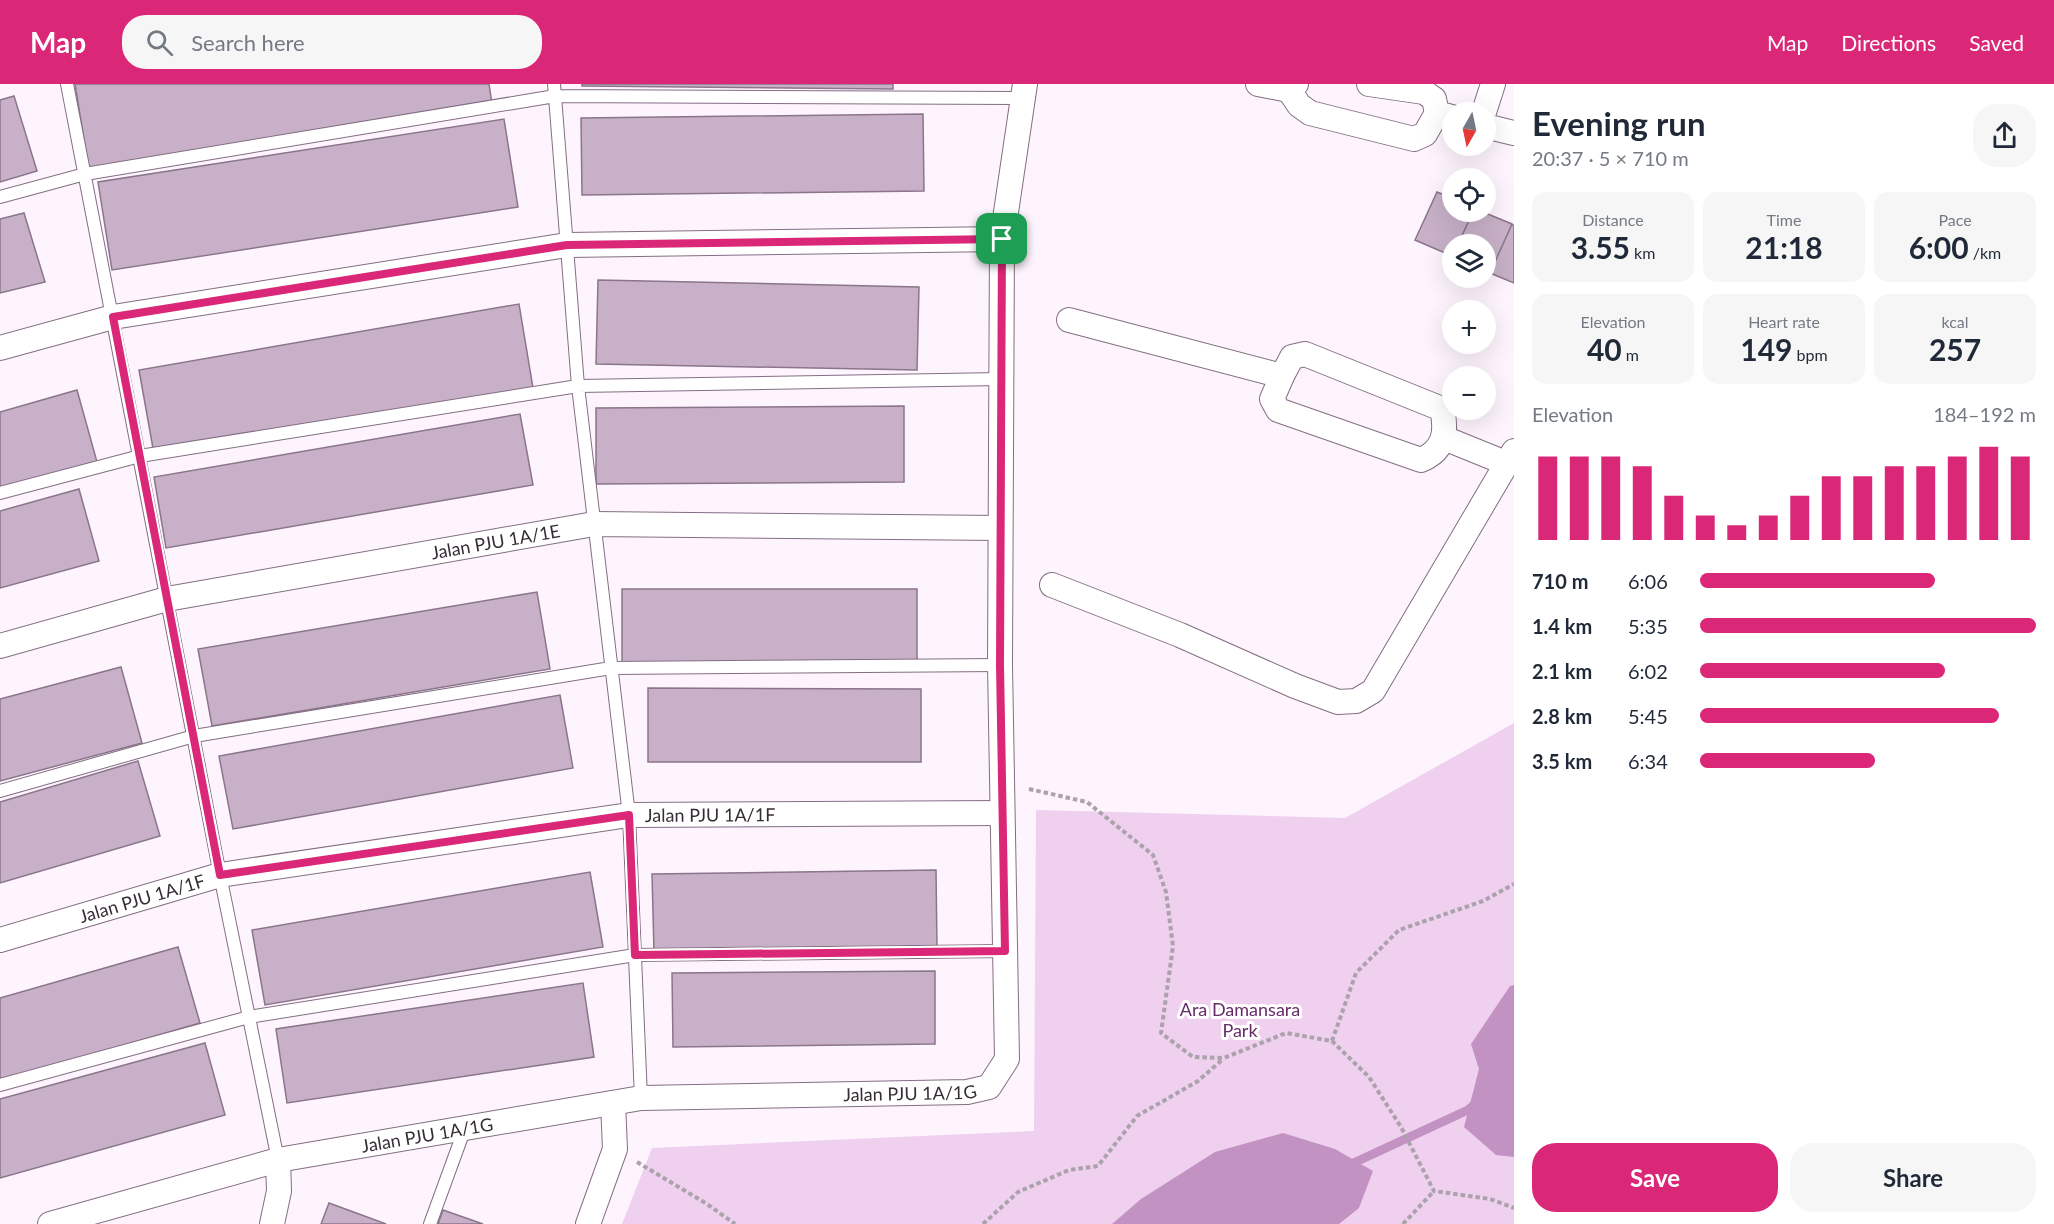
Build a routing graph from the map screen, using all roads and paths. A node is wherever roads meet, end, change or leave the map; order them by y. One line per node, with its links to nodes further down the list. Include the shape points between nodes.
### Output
1 (67, 84): 13 (lane)
2 (1258, 84): 5 (street)
3 (1369, 84): 9 (street, via 1424,92)
4 (1492, 84): 8 (street)
5 (1292, 87): 10 (street, via 1299,105 1310,113 1414,139)
6 (555, 90): 7 (lane); 13 (lane); 16 (lane)
7 (1024, 91): 15 (street, Jalan PJU 1A/1G)
8 (1487, 102)
9 (1442, 111)
10 (1442, 118)
11 (1496, 129): 12 (street)
12 (1514, 133)
13 (85, 174): 14 (lane); 17 (lane)
14 (0, 197)
15 (1002, 239): 16 (street); 21 (street, Jalan PJU 1A/1G)
16 (567, 245): 17 (street); 22 (lane)
17 (113, 317): 19 (street); 24 (lane)
18 (1069, 320): 20 (street)
19 (0, 348)
20 (1281, 376): 23 (street, via 1292,357 1305,354 1442,409); 23 (street, via 1272,399 1278,410 1421,460 1431,455)
21 (1001, 379): 22 (lane); 28 (street, Jalan PJU 1A/1G)
22 (578, 386): 24 (lane); 27 (lane)
23 (1444, 438): 25 (street)
24 (140, 456): 26 (lane); 30 (lane)
25 (1511, 458): 29 (street, via 1373,691 1356,701 1338,702 1295,686)
26 (0, 493)
27 (594, 524): 28 (street, Jalan PJU 1A/1E); 30 (street, Jalan PJU 1A/1E); 33 (lane)
28 (1000, 528): 32 (street, Jalan PJU 1A/1G)
29 (1052, 585)
30 (167, 599): 31 (street, Jalan PJU 1A/1E); 34 (lane)
31 (0, 646)
32 (1000, 665): 33 (lane); 35 (street, Jalan PJU 1A/1G)
33 (611, 668): 34 (lane); 38 (lane)
34 (194, 736): 36 (lane); 39 (lane)
35 (1002, 782): 37 (street, Jalan PJU 1A/1G); 46 (path, via 1087,802 1153,855 1166,892 1173,946 1161,1033 1193,1057)
36 (0, 791)
37 (1002, 813): 38 (street, Jalan PJU 1A/1F); 42 (street, Jalan PJU 1A/1G)
38 (629, 815): 39 (street, Jalan PJU 1A/1F); 43 (lane)
39 (220, 875): 41 (street, Jalan PJU 1A/1F); 44 (lane)
40 (1514, 884): 45 (path, via 1483,901 1399,930 1356,973)
41 (0, 940)
42 (1005, 951): 43 (lane); 48 (street, Jalan PJU 1A/1G, via 1007,1059 989,1087 968,1092)
43 (635, 955): 44 (lane); 48 (lane)
44 (249, 1017): 47 (lane); 52 (lane)
45 (1332, 1041): 46 (path, via 1286,1033); 53 (path, via 1369,1077 1401,1127)
46 (1224, 1058): 60 (path, via 1198,1081 1137,1116 1098,1166 1069,1170 1018,1192)
47 (0, 1085)
48 (641, 1098): 49 (street, Jalan PJU 1A/1G)
49 (613, 1102): 50 (street, Jalan PJU 1A/1G); 51 (street)
50 (465, 1128): 52 (street, Jalan PJU 1A/1G); 57 (lane)
51 (615, 1149): 58 (street); 59 (path)
52 (278, 1160): 55 (street, Jalan PJU 1A/1G); 56 (street, via 279,1191)
53 (1434, 1191): 54 (path, via 1490,1198); 61 (path)
54 (1514, 1208)
55 (50, 1224)
56 (272, 1224)
57 (430, 1224)
58 (588, 1224)
59 (735, 1224)
60 (983, 1224)
61 (1403, 1224)

